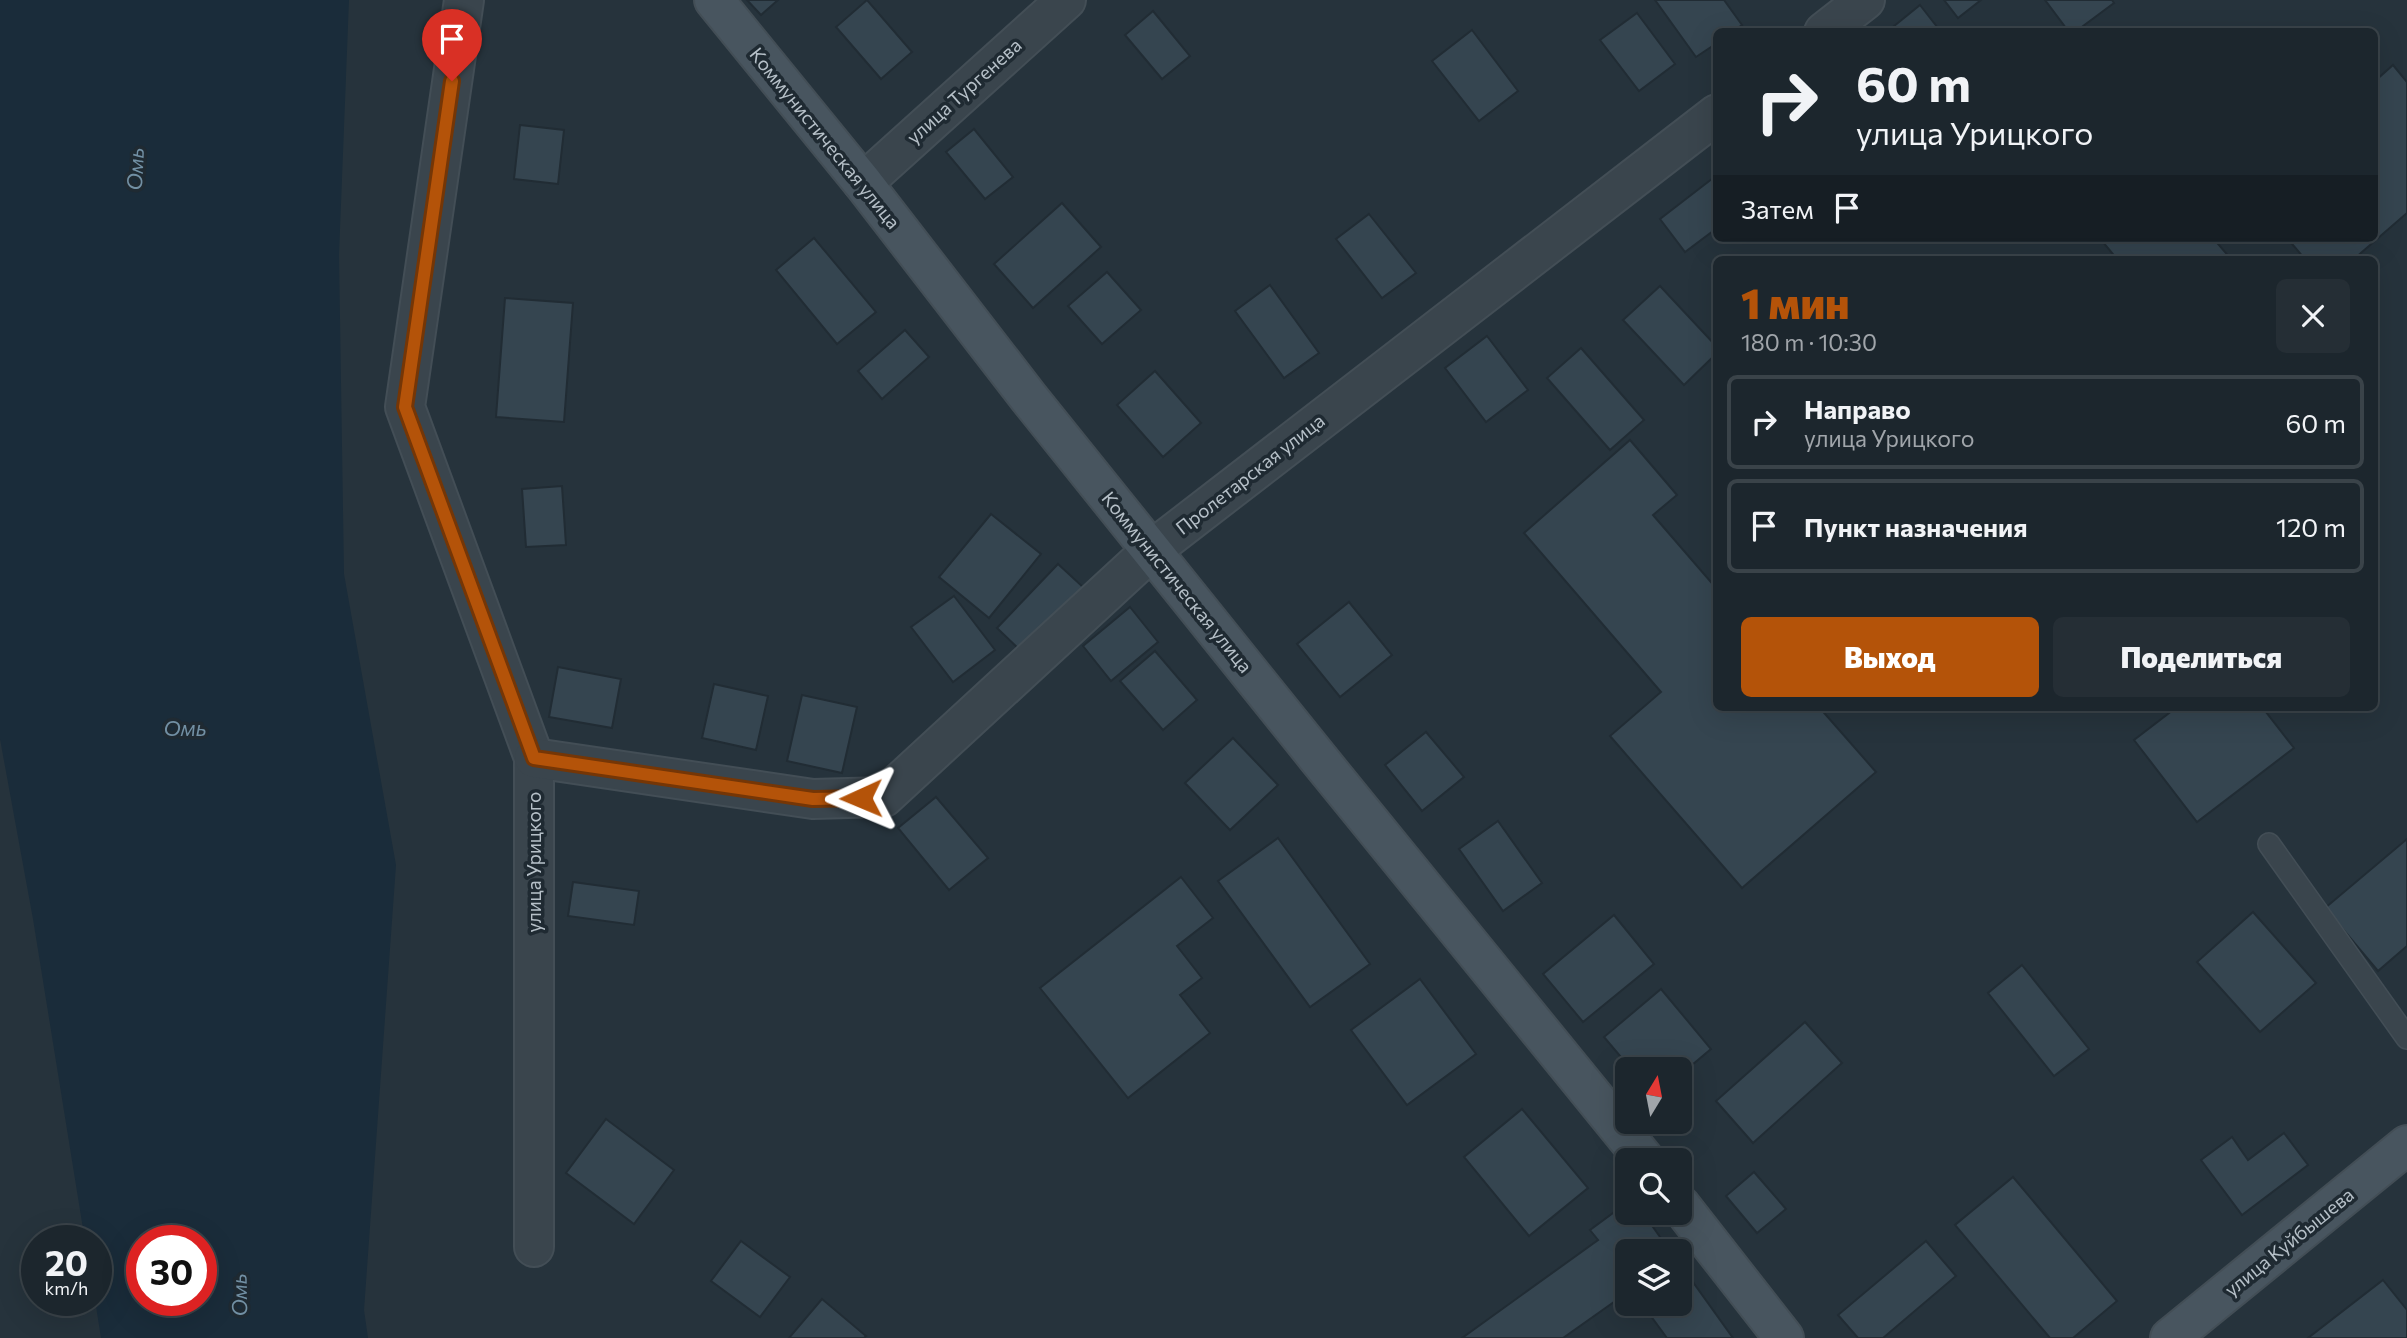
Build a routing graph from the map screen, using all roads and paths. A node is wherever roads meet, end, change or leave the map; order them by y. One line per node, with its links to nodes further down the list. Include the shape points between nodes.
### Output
1 (464, 0): 9 (street, улица Урицкого, via 405,407)
2 (714, 0): 7 (street, Коммунистическая улица)
3 (1066, 0): 7 (street, улица Тургенева)
4 (1865, 0): 5 (street)
5 (1829, 28)
6 (1713, 117): 8 (street, Пролетарская улица)
7 (863, 183): 8 (street, Коммунистическая улица)
8 (1152, 550): 9 (street, Пролетарская улица, via 884,797 813,799); 13 (street, Коммунистическая улица)
9 (534, 758): 15 (street, улица Урицкого)
10 (2269, 844): 11 (lane)
11 (2407, 1038)
12 (2407, 1145): 17 (street, улица Куйбышева)
13 (1635, 1148)
14 (1692, 1220): 16 (street)
15 (534, 1247)
16 (1784, 1338)
17 (2171, 1338)

